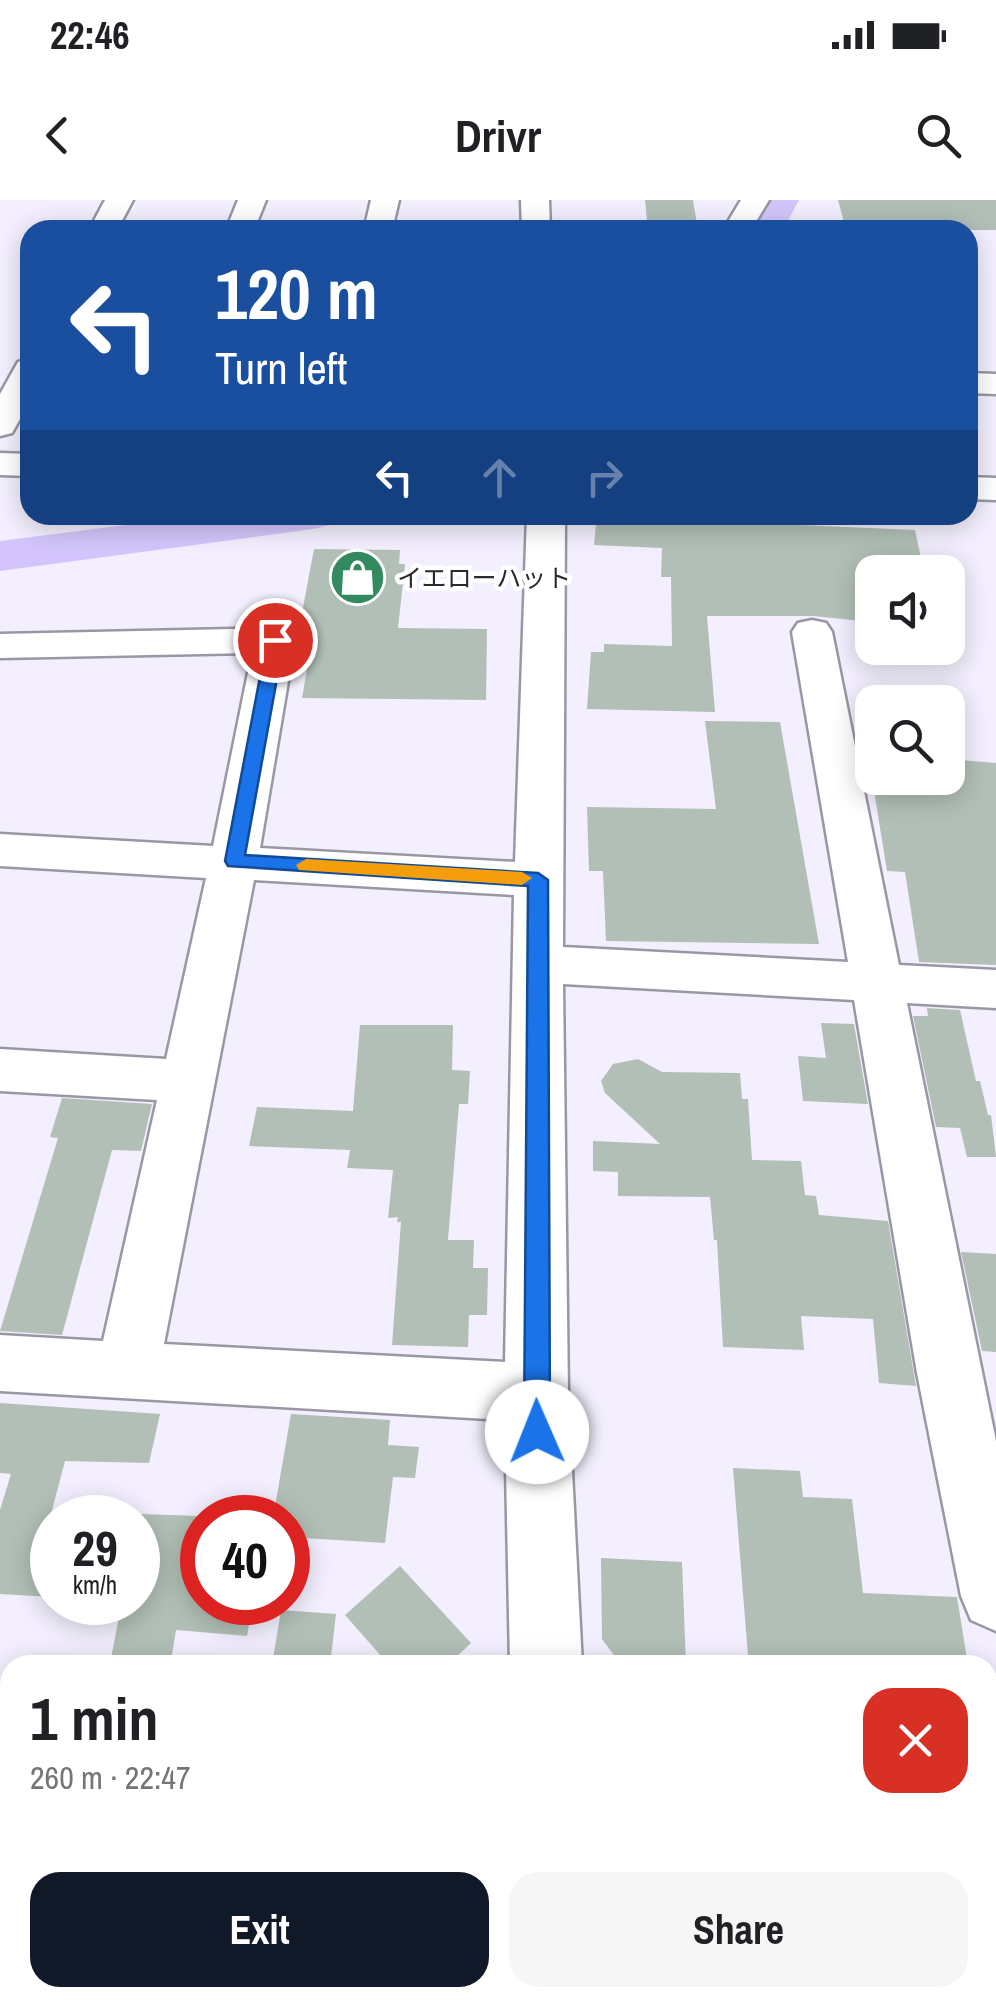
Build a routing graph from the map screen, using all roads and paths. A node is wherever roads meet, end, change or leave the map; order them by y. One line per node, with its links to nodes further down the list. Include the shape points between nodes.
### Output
1 (20, 388): 2 (main road)
2 (0, 426)
3 (546, 525): 8 (main road)
4 (812, 632): 10 (main road)
5 (0, 646): 7 (main road, via 275,640)
6 (0, 850): 7 (main road)
7 (234, 861): 8 (main road); 13 (main road)
8 (538, 880): 9 (main road)
9 (539, 964): 10 (main road); 17 (main road)
10 (878, 983): 11 (main road); 16 (main road)
11 (996, 989)
12 (0, 1070): 13 (main road)
13 (187, 1081): 15 (main road)
14 (0, 1363): 15 (main road)
15 (128, 1369): 17 (main road)
16 (973, 1374): 18 (main road)
17 (536, 1394): 19 (main road)
18 (996, 1596)
19 (546, 1655)

